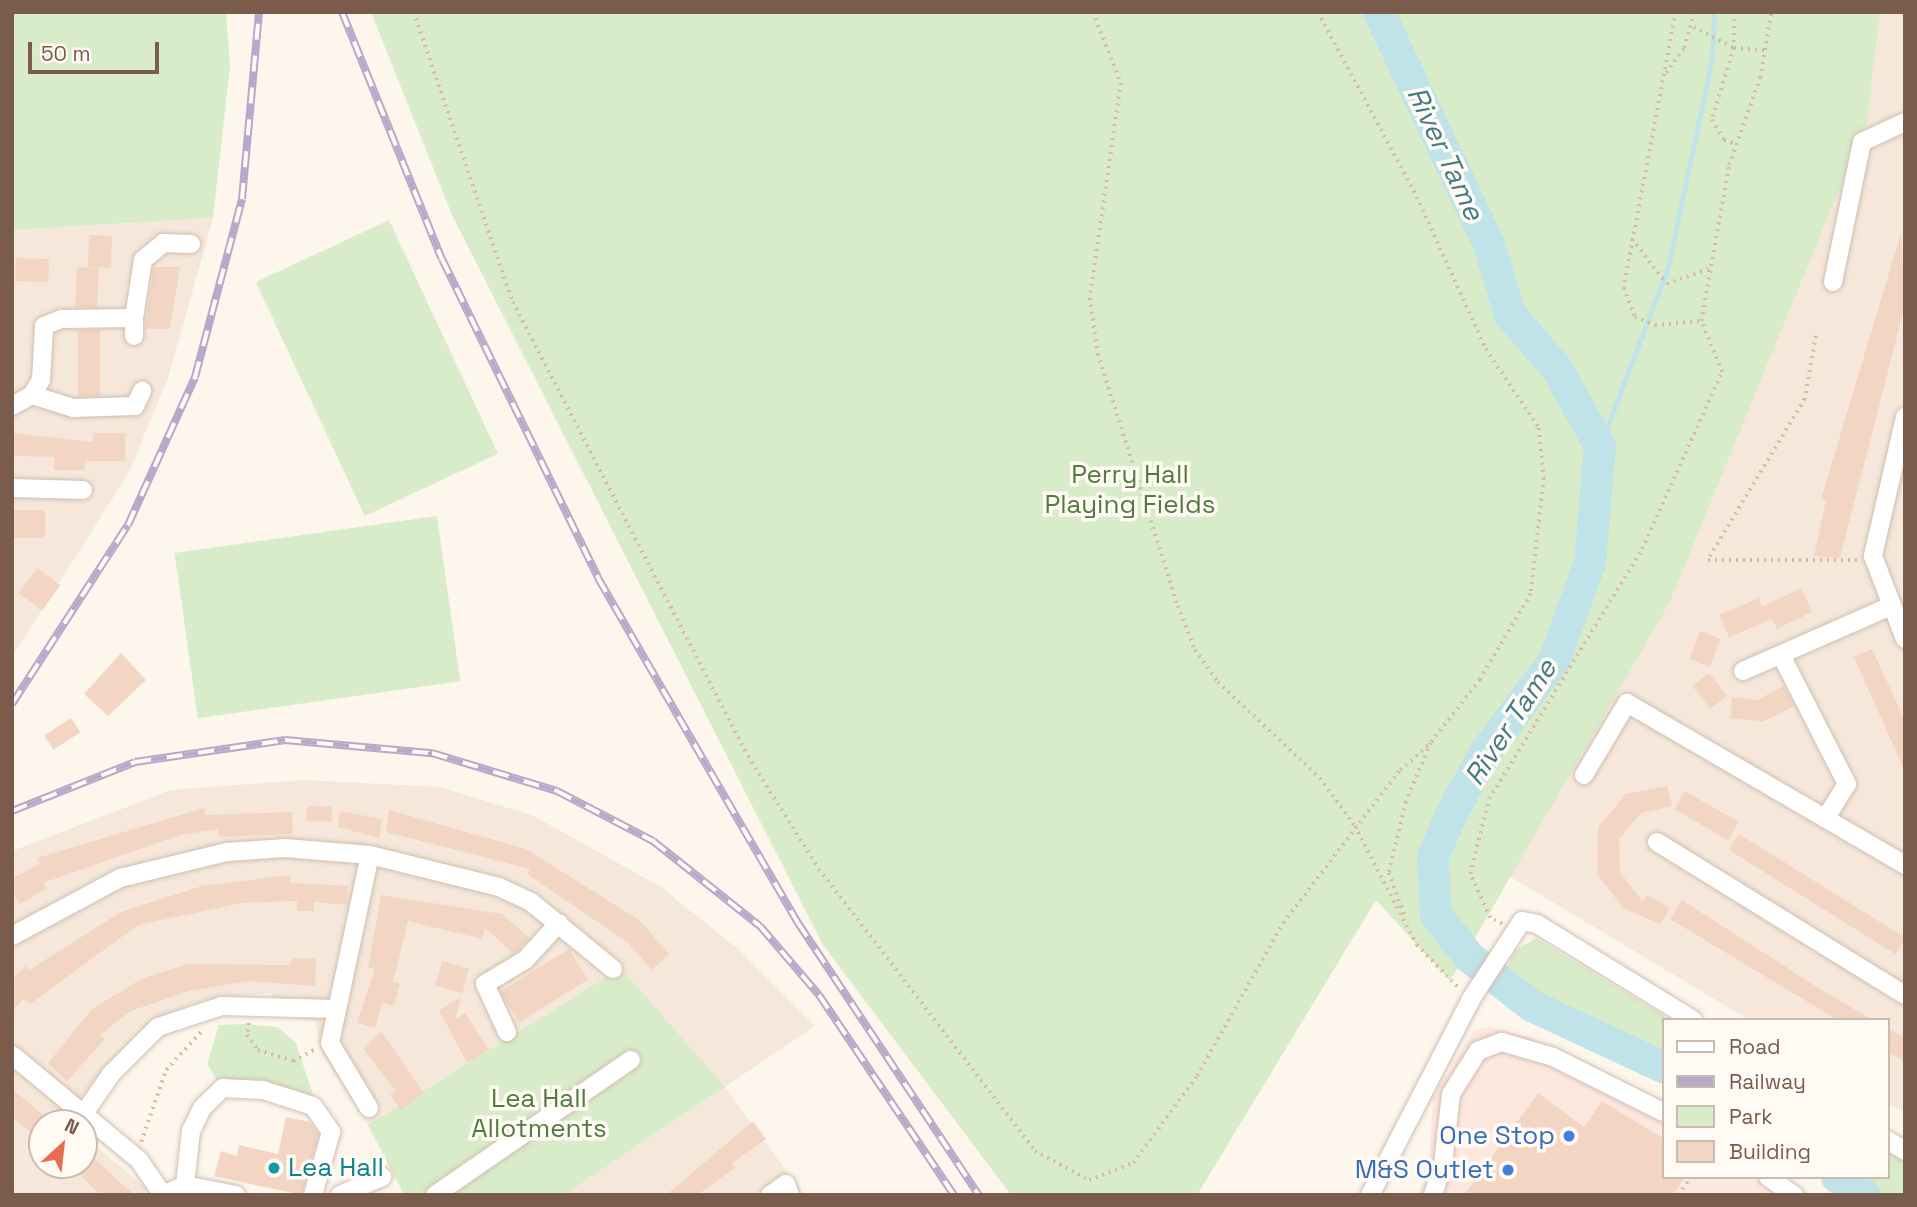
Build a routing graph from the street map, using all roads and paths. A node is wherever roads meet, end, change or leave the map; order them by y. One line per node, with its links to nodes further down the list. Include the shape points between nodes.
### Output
1 (414, 12): 36 (path, via 513,302 741,744 819,869 1035,1151 1089,1180 1133,1163 1196,1076 1283,923)
2 (1093, 12): 36 (path, via 1121,83 1090,298 1098,354 1178,606 1195,650 1218,682 1320,778)
3 (1318, 12): 33 (path, via 1417,197 1486,349 1539,428 1542,533 1531,594 1480,680)
4 (1676, 12): 11 (path)
5 (1694, 12): 8 (path)
6 (1735, 12): 9 (path)
7 (1772, 12): 10 (path)
8 (1694, 27): 9 (path, via 1718,44); 11 (path)
9 (1734, 48): 10 (path); 13 (path, via 1712,120 1724,140)
10 (1765, 50): 13 (path)
11 (1664, 75): 14 (path)
12 (1905, 122): 17 (street, via 1862,142)
13 (1736, 144): 16 (path)
14 (1632, 239): 16 (path, via 1667,284); 19 (path, via 1624,288 1635,317 1655,325)
15 (191, 244): 18 (street, via 163,243 143,260)
16 (1711, 268): 19 (path)
17 (1833, 282)
18 (134, 318): 20 (street); 23 (street, via 61,319 44,326 41,380)
19 (1701, 321): 40 (path, via 1722,372 1642,549 1489,799 1470,874)
20 (134, 336)
21 (1816, 336): 28 (path, via 1805,399 1708,560)
22 (142, 391): 23 (street, via 135,406 73,408)
23 (32, 395): 24 (street)
24 (12, 406)
25 (1905, 417): 28 (street)
26 (12, 488): 27 (street)
27 (83, 490)
28 (1873, 559): 29 (street)
29 (1889, 607): 30 (street); 31 (street)
30 (1905, 639)
31 (1781, 655): 32 (street); 35 (street, via 1847,784)
32 (1743, 671)
33 (1431, 743): 36 (path, via 1399,770); 42 (path, via 1406,802 1389,873)
34 (1584, 775): 35 (street, via 1627,703)
35 (1825, 819): 39 (street)
36 (1355, 826): 42 (path)
37 (1657, 842): 46 (street)
38 (370, 855): 41 (street, via 499,887); 43 (street, via 227,852 120,878); 47 (street)
39 (1905, 866)
40 (1490, 918)
41 (559, 923): 44 (street); 53 (street, via 525,960 485,984)
42 (1411, 935): 45 (path, via 1428,961)
43 (12, 936)
44 (613, 969)
45 (1475, 993): 48 (street, via 1511,930 1522,921 1537,923); 76 (street)
46 (1905, 995)
47 (336, 1009): 54 (street); 59 (street, via 222,1006 158,1027 111,1074)
48 (1690, 1018)
49 (242, 1020): 50 (path)
50 (249, 1023): 51 (path); 54 (path, via 247,1035 258,1050 286,1059 302,1059)
51 (256, 1025)
52 (208, 1027): 63 (path, via 166,1070)
53 (507, 1032)
54 (330, 1043): 57 (street)
55 (12, 1055): 58 (street)
56 (631, 1060): 74 (street)
57 (369, 1108)
58 (81, 1109)
59 (87, 1109)
60 (1661, 1111): 77 (street, via 1553,1057 1502,1042 1478,1051 1451,1094 1443,1165)
61 (98, 1124): 70 (street, via 139,1160)
62 (1889, 1141): 64 (street)
63 (139, 1145)
64 (1905, 1151)
65 (382, 1177): 73 (street)
66 (1690, 1179): 78 (path)
67 (1771, 1179): 79 (street)
68 (185, 1185): 70 (street); 71 (street); 72 (street, via 185,1157 202,1108 223,1088 263,1090 313,1106 331,1132)
69 (788, 1189): 75 (street)
70 (163, 1195)
71 (236, 1195)
72 (313, 1195)
73 (340, 1195)
74 (435, 1195)
75 (770, 1195)
76 (1370, 1195)
77 (1433, 1195)
78 (1678, 1195)
79 (1794, 1195)

